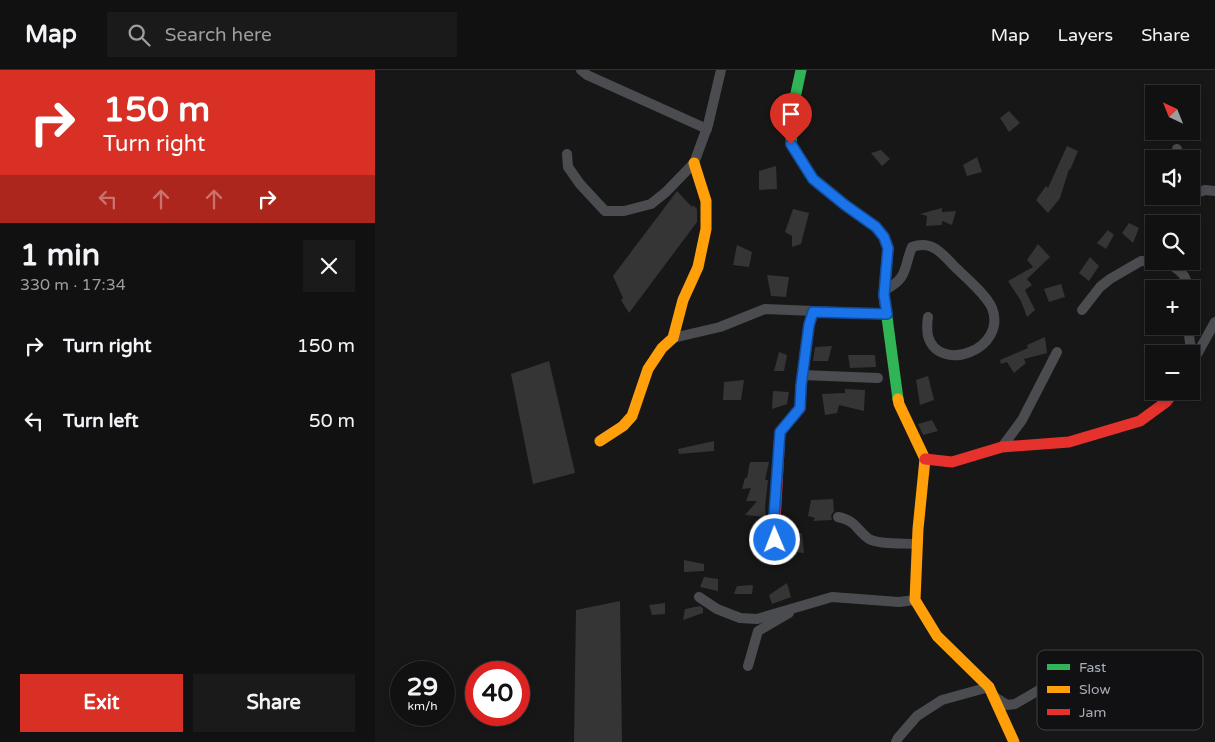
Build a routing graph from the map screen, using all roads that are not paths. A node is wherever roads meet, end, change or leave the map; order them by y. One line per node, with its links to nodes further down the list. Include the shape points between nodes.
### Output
1 (581, 70): 4 (street)
2 (721, 70): 4 (street)
3 (801, 70): 12 (street, via 793,107 791,144 813,179 876,227 884,237 888,248)
4 (707, 129): 6 (street)
5 (567, 154): 6 (street, via 568,167 605,211 624,211 651,204)
6 (694, 163): 18 (street, via 706,201 706,229 698,267 683,300)
7 (1215, 191): 8 (street)
8 (1200, 192)
9 (1145, 261): 13 (street, via 1110,279)
10 (1179, 270): 11 (street)
11 (1186, 280)
12 (885, 290): 15 (street); 16 (street, via 904,276 912,247 933,246 979,291 991,307 995,323 986,343 970,354 951,355 934,347 928,335)
13 (1082, 310)
14 (813, 312): 15 (street); 18 (street, via 765,309 720,326); 21 (street)
15 (887, 314): 26 (street, via 899,404)
16 (928, 317)
17 (1215, 322): 19 (street)
18 (673, 338): 24 (street, via 648,369 632,416)
19 (1200, 349)
20 (1057, 352): 25 (street, via 1022,420)
21 (802, 375): 22 (street); 28 (street, via 800,408 780,432)
22 (878, 378)
23 (1168, 400): 25 (street, via 1139,421 1069,442)
24 (600, 441)
25 (1001, 447): 26 (street, via 952,462)
26 (925, 460): 29 (street)
27 (837, 517): 29 (street, via 857,525 875,542)
28 (775, 540)
29 (917, 544): 31 (street)
30 (699, 597): 32 (street, via 740,618 757,618)
31 (915, 600): 32 (street, via 899,602 832,597); 34 (street, via 937,636)
32 (805, 604): 33 (street, via 758,631)
33 (749, 666)
34 (991, 691): 35 (street, via 1007,705); 36 (street, via 942,700 917,716); 37 (street)
35 (1037, 691)
36 (896, 742)
37 (1014, 742)

